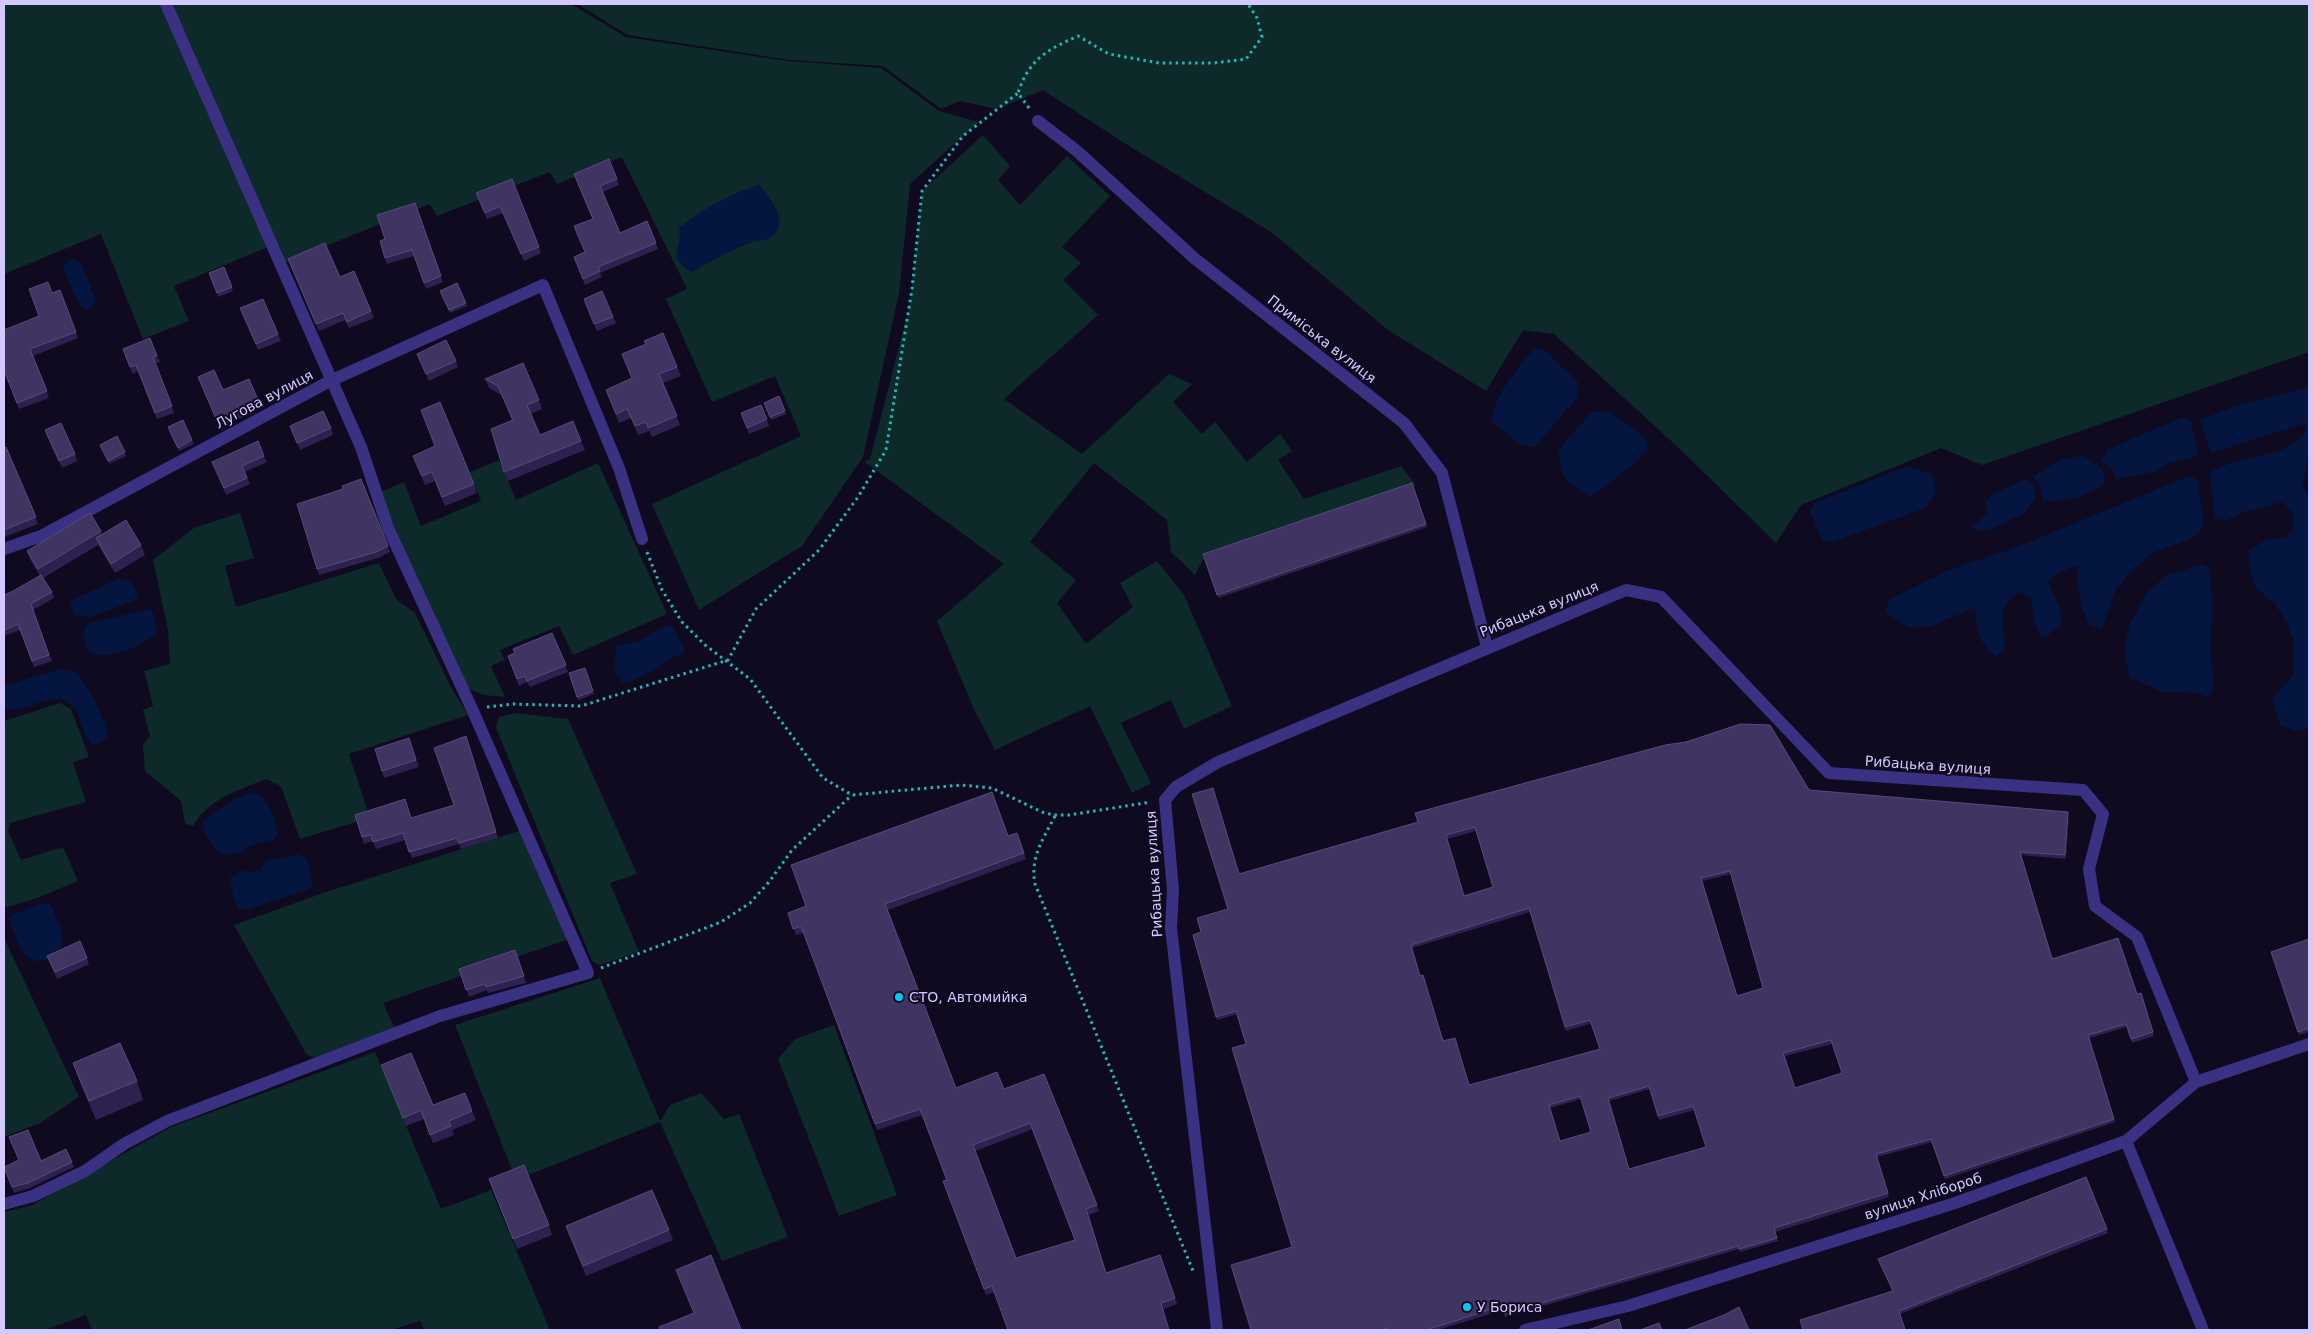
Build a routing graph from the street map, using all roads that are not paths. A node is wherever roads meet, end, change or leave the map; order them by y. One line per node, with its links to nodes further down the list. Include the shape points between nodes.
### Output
1 (166, 4): 3 (street)
2 (1038, 121): 6 (street, Приміська вулиця, via 1077,151 1194,258 1404,423 1442,473)
3 (330, 381): 4 (street, Лугова вулиця, via 543,285 619,468); 5 (street, Лугова вулиця, via 41,536); 10 (street, via 361,447 388,528 588,973 440,1016 167,1121 124,1144 85,1171 33,1196)
4 (642, 540)
5 (4, 549)
6 (1487, 647): 8 (street, Рибацька вулиця, via 1626,590 1661,597 1829,773 2083,790 2102,814 2089,869 2096,906 2136,937); 11 (street, Рибацька вулиця, via 1218,762 1176,787 1165,800 1172,890 1171,928)
7 (2309, 1044): 8 (street, вулиця Хлібороб)
8 (2196, 1082): 9 (street, вулиця Хлібороб)
9 (2126, 1141): 12 (street, вулиця Хлібороб, via 1955,1203 1628,1306); 13 (street)
10 (4, 1204)
11 (1217, 1330)
12 (1525, 1330)
13 (2202, 1330)

